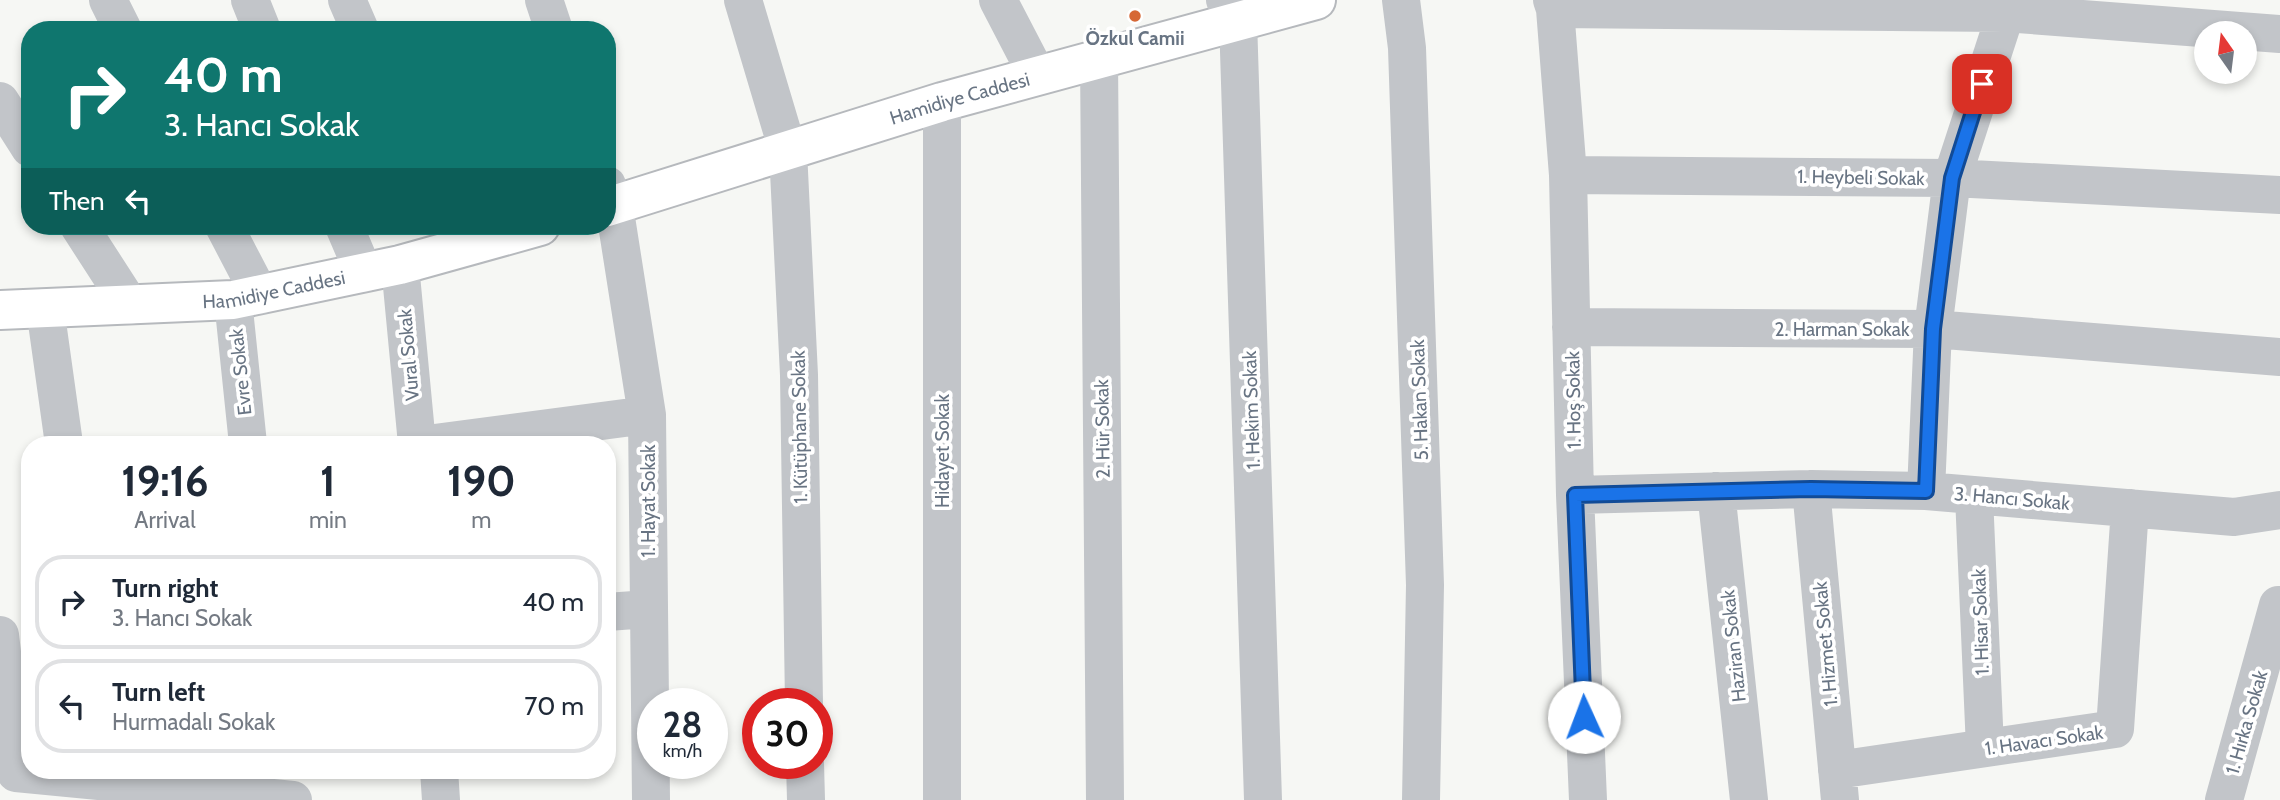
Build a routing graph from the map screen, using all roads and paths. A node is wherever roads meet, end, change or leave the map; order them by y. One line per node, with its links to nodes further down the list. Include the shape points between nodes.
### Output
1 (108, 0): 12 (street)
2 (250, 0): 13 (street)
3 (347, 0): 14 (street)
4 (544, 0): 15 (street)
5 (998, 0): 18 (street)
6 (1316, 0): 11 (main road, Hamidiye Caddesi)
7 (1401, 0): 71 (street, 5. Hakan Sokak, via 1407,48 1425,584)
8 (746, 1): 22 (street, 1. Kütüphane Sokak)
9 (1553, 4): 10 (street); 23 (street, 1. Hoş Sokak)
10 (2007, 6): 16 (street); 24 (street)
11 (1232, 10): 17 (main road, Hamidiye Caddesi); 70 (street, 1. Hekim Sokak)
12 (118, 21)
13 (258, 21)
14 (356, 21)
15 (551, 21)
16 (2280, 34)
17 (1099, 58): 18 (main road, Hamidiye Caddesi); 69 (street, 2. Hür Sokak)
18 (1037, 75): 20 (main road, Hamidiye Caddesi)
19 (0, 102): 21 (street)
20 (942, 102): 22 (main road, Hamidiye Caddesi); 68 (street, Hidayet Sokak)
21 (21, 134)
22 (789, 151): 26 (main road, Hamidiye Caddesi); 57 (street, 1. Kütüphane Sokak, via 799,375)
23 (1568, 175): 24 (street, 1. Heybeli Sokak); 38 (street, 1. Hoş Sokak)
24 (1952, 178): 25 (street, 1. Heybeli Sokak); 39 (street)
25 (2280, 195)
26 (616, 197)
27 (616, 234): 41 (street, 1. Hayat Sokak)
28 (85, 235): 35 (street)
29 (227, 235): 34 (street)
30 (352, 235): 33 (street, Vural Sokak)
31 (472, 235): 32 (main road, Hamidiye Caddesi)
32 (449, 238): 33 (main road, Hamidiye Caddesi)
33 (382, 269): 34 (main road, Hamidiye Caddesi); 44 (street, Vural Sokak)
34 (246, 298): 35 (main road, Hamidiye Caddesi); 43 (street, Evre Sokak)
35 (130, 305): 36 (main road, Hamidiye Caddesi)
36 (45, 308): 37 (main road, Hamidiye Caddesi); 42 (street)
37 (0, 310)
38 (1571, 327): 39 (street, 2. Harman Sokak); 49 (street, 1. Hoş Sokak)
39 (1933, 329): 40 (street, 2. Harman Sokak); 48 (street)
40 (2280, 356)
41 (647, 415): 45 (street); 54 (street, 1. Hayat Sokak)
42 (63, 436)
43 (248, 436)
44 (414, 436)
45 (488, 436)
46 (1811, 489): 47 (street, 3. Hancı Sokak); 48 (street, 3. Hancı Sokak); 63 (street, 1. Hizmet Sokak)
47 (1716, 491): 49 (street, 3. Hancı Sokak); 73 (street, Haziran Sokak)
48 (1926, 491): 50 (street, 3. Hancı Sokak)
49 (1575, 495): 72 (street, 1. Hoş Sokak)
50 (1974, 496): 51 (street, 3. Hancı Sokak); 58 (street, 1. Hisar Sokak)
51 (2130, 508): 52 (street, 3. Hancı Sokak, via 2235,517); 58 (street, 1. Havacı Sokak, via 2115,729)
52 (2280, 510)
53 (2280, 606): 74 (street, 1. Hırka Sokak)
54 (648, 609): 55 (street); 66 (street, 1. Hayat Sokak)
55 (616, 611)
56 (0, 635): 59 (street, via 16,773)
57 (804, 688)
58 (1985, 748): 63 (street, 1. Havacı Sokak)
59 (21, 773)
60 (157, 779): 64 (street)
61 (440, 779): 65 (street)
62 (805, 779): 67 (street)
63 (1838, 785)
64 (287, 790)
65 (441, 800)
66 (651, 800)
67 (806, 800)
68 (942, 800)
69 (1105, 800)
70 (1263, 800)
71 (1421, 800)
72 (1588, 800)
73 (1749, 800)
74 (2224, 800)

